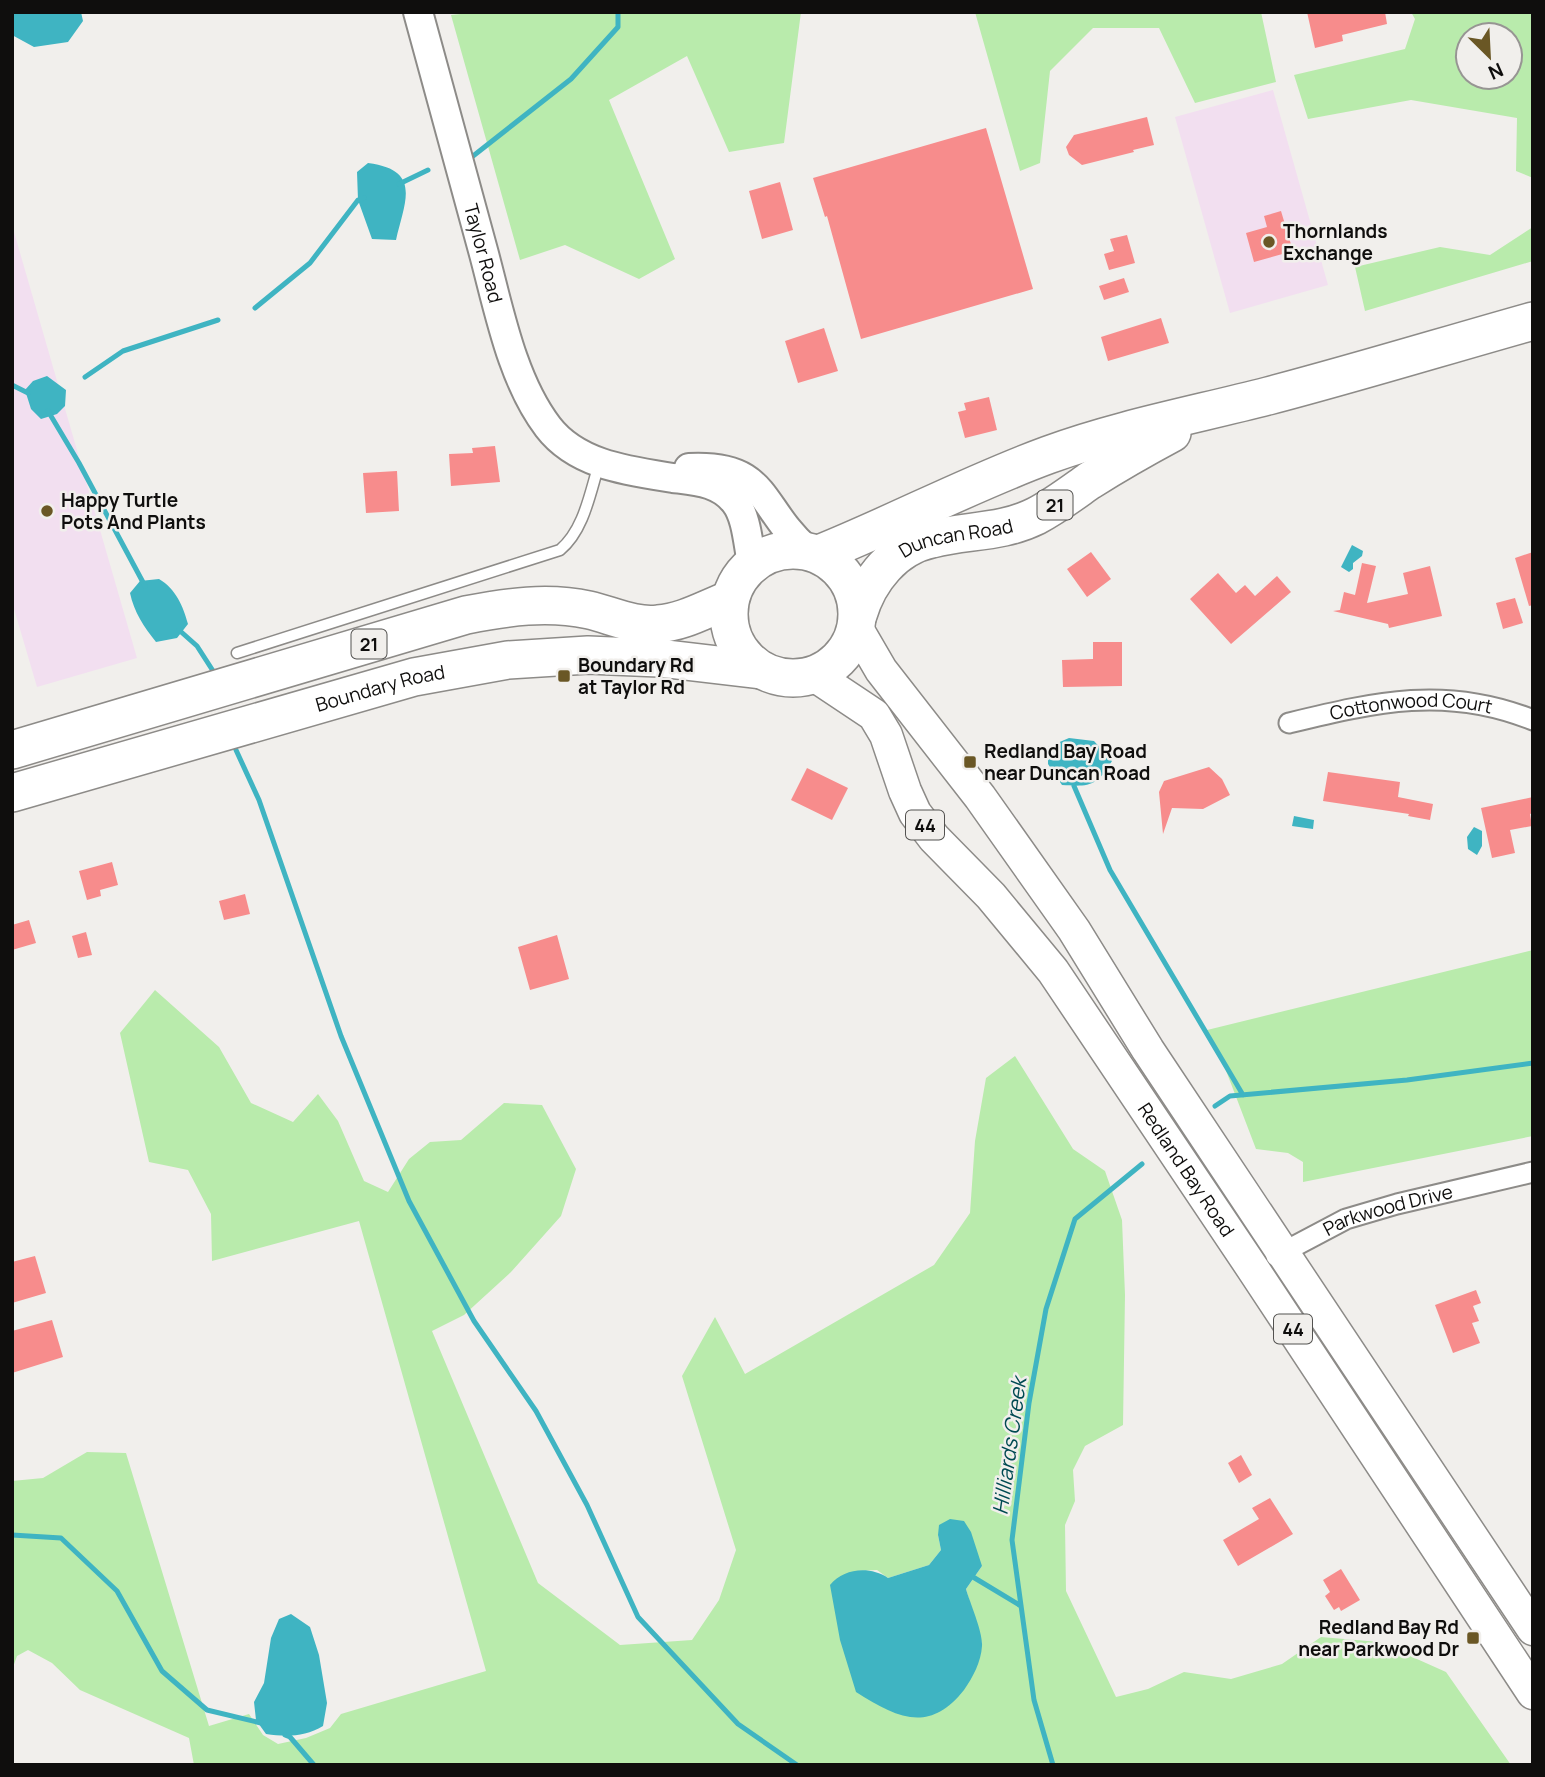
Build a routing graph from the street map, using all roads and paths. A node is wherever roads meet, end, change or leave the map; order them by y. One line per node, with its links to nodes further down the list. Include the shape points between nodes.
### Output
1 (418, 12): 4 (street, Taylor Road, via 519,374 550,430)
2 (1533, 321): 3 (highway, Duncan Road / 21)
3 (1268, 396): 5 (highway, Duncan Road / 21, via 1141,426 1049,455 966,487 871,534); 8 (highway, Duncan Road / 21, via 1196,420 1016,524 931,539 909,549 881,569 864,595)
4 (599, 464): 5 (street, Taylor Road, via 714,467 734,472 760,491 789,535); 6 (street, Taylor Road, via 702,481 722,490 737,504); 9 (lane, via 579,526 559,550)
5 (813, 552): 6 (highway, 21, via 788,549); 8 (highway, via 848,579)
6 (752, 563): 7 (highway)
7 (729, 600): 10 (highway, via 730,632 747,660); 14 (highway, 21, via 689,618 656,625 554,606 466,615)
8 (857, 621): 11 (highway, 21, via 851,643 841,656); 17 (main road, Redland Bay Road / 44, via 881,670 980,797 1074,930)
9 (237, 653)
10 (761, 670): 11 (highway, 21, via 787,677); 15 (highway, Boundary Road / 21, via 659,658 508,660 414,677)
11 (814, 675): 18 (main road, Redland Bay Road / 44, via 874,715 915,813 1054,971)
12 (1533, 720): 13 (street, Cottonwood Court, via 1476,703 1425,698 1366,704)
13 (1289, 723)
14 (12, 750)
15 (12, 793)
16 (1533, 1172): 17 (street, Parkwood Drive, via 1346,1219)
17 (1282, 1253): 18 (street, Parkwood Drive); 19 (main road, Redland Bay Road / 44)
18 (1253, 1269): 20 (main road, Redland Bay Road / 44)
19 (1533, 1629)
20 (1533, 1693)

